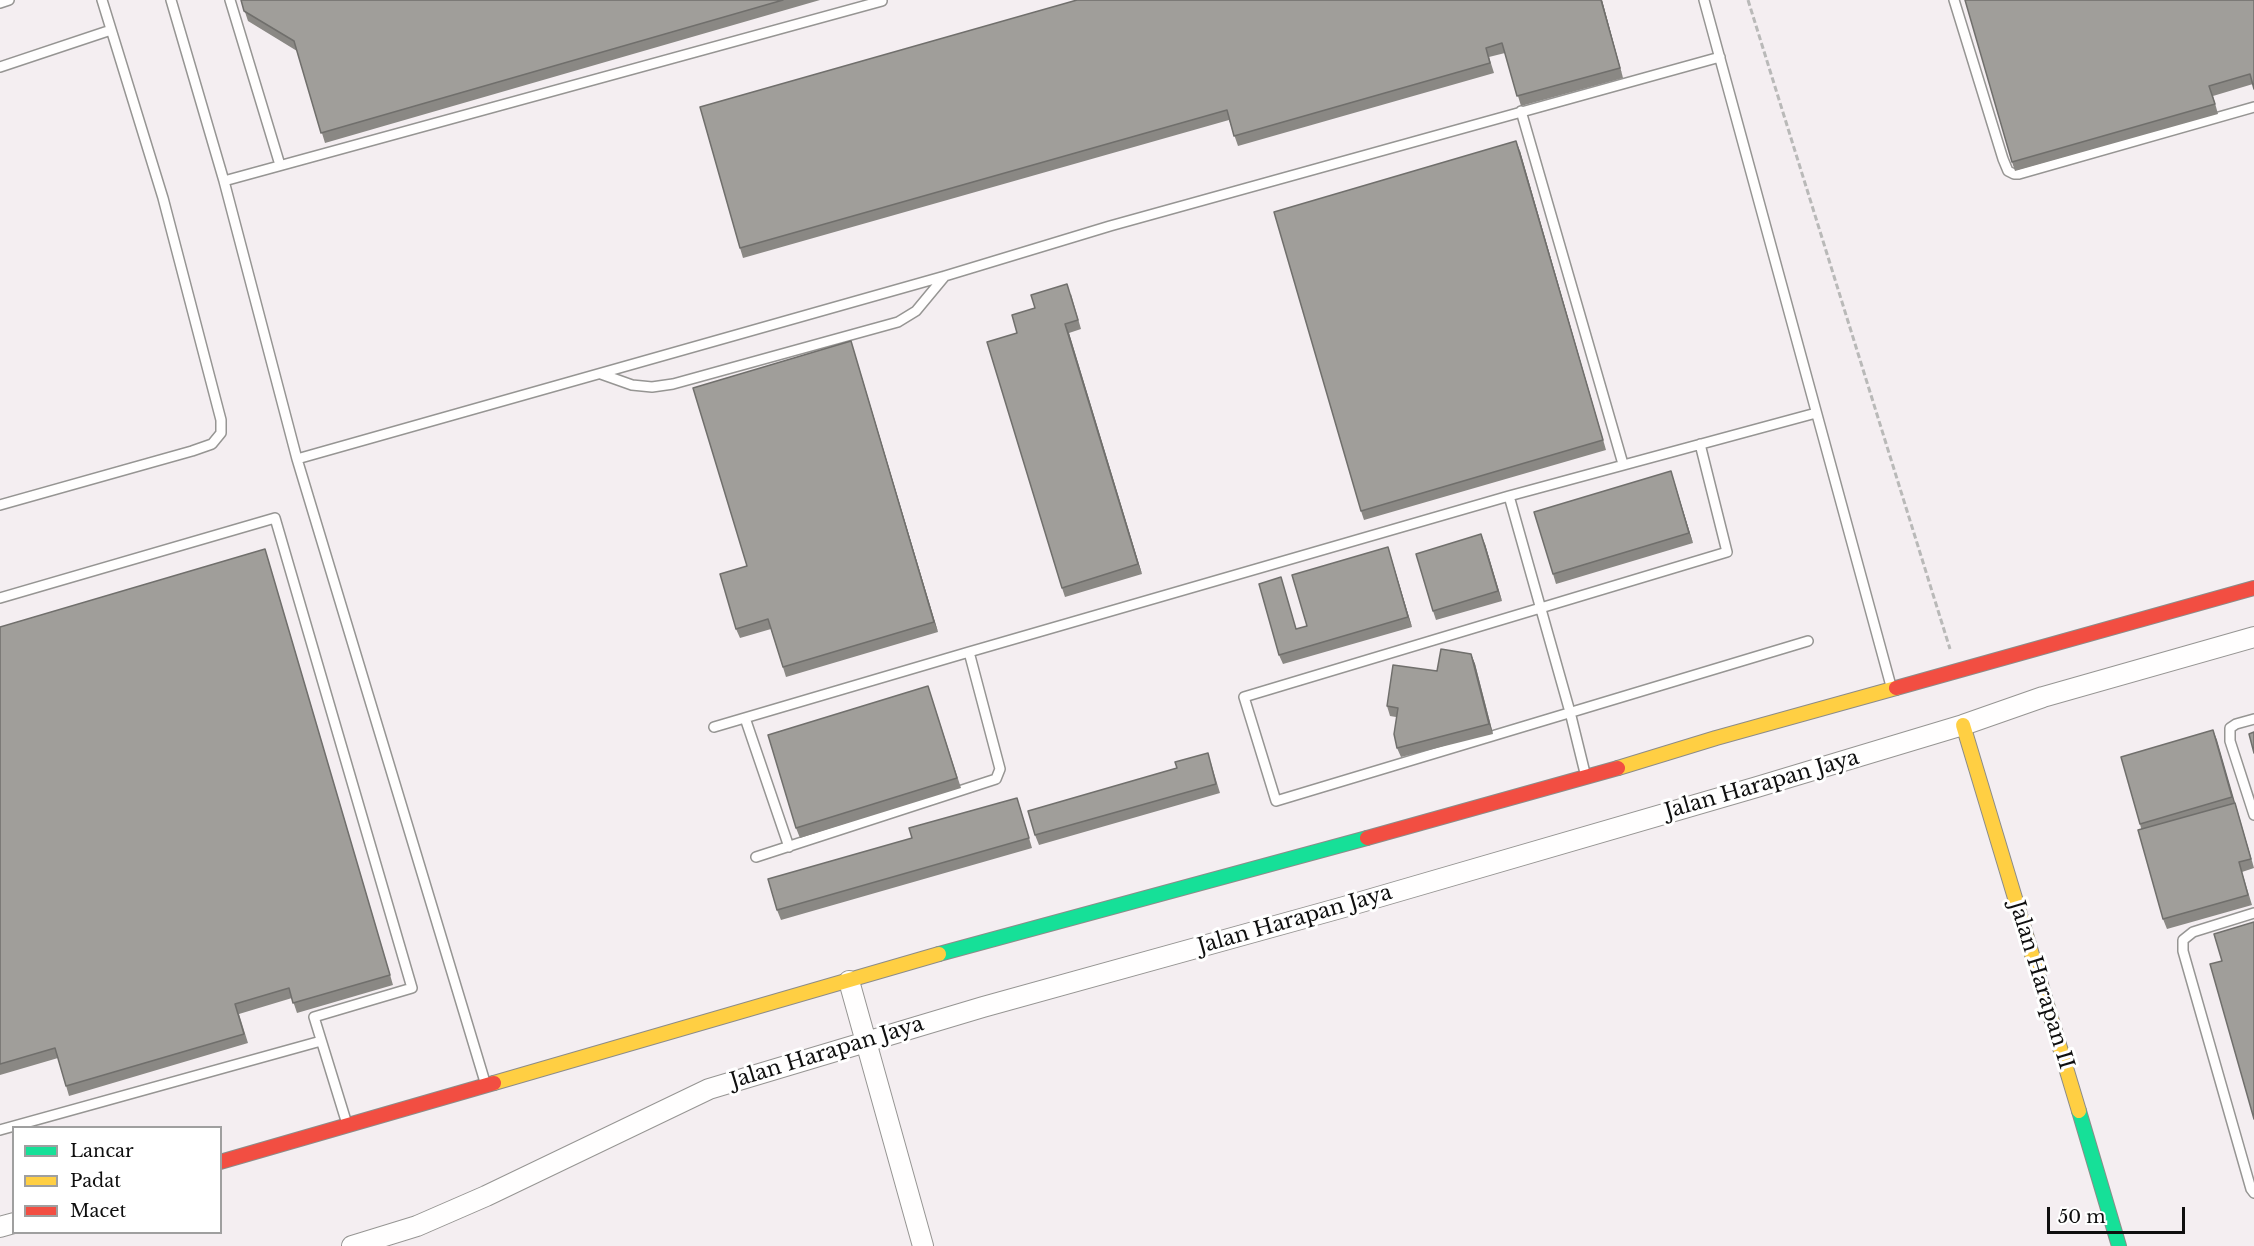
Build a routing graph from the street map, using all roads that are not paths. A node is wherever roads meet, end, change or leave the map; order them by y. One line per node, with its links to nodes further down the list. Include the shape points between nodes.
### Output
1 (9, 0): 8 (lane)
2 (102, 0): 9 (lane)
3 (171, 0): 15 (lane)
4 (230, 0): 14 (lane)
5 (1704, 0): 10 (lane)
6 (1954, 0): 12 (lane, via 2003,159 2008,171 2014,174)
7 (882, 1): 14 (lane)
8 (0, 3)
9 (111, 30): 11 (lane); 23 (lane, via 163,198 221,420 220,432 212,444 192,451)
10 (1720, 57): 13 (lane); 18 (lane)
11 (0, 67)
12 (2254, 107)
13 (1521, 111): 16 (lane); 21 (lane)
14 (280, 165): 15 (lane)
15 (224, 181): 20 (lane)
16 (945, 276): 17 (lane); 17 (lane, via 916,311 898,322 673,384 632,386)
17 (601, 374): 20 (lane)
18 (1816, 413): 19 (lane); 30 (lane)
19 (1700, 444): 21 (lane); 26 (lane, via 1727,552)
20 (297, 459): 44 (lane)
21 (1623, 464): 22 (lane)
22 (1509, 496): 26 (lane); 29 (lane)
23 (0, 505)
24 (2254, 588): 30 (street)
25 (0, 598): 42 (lane, via 275,518 412,988 314,1017)
26 (1539, 609): 31 (lane); 31 (lane, via 1244,697 1276,801)
27 (2254, 637): 34 (street, Jalan Harapan Jaya, via 2043,697)
28 (1808, 640): 31 (lane)
29 (969, 652): 32 (lane); 38 (lane, via 1000,769 996,779)
30 (1892, 689): 36 (street)
31 (1570, 712): 36 (lane)
32 (745, 718): 35 (lane); 38 (lane)
33 (2254, 719): 37 (lane, via 2230,728 2230,741)
34 (1963, 725): 43 (street, Jalan Harapan Jaya, via 1367,900); 51 (street, Jalan Harapan II)
35 (714, 727)
36 (1586, 778): 41 (street)
37 (2254, 815)
38 (789, 847): 39 (lane)
39 (756, 857)
40 (2254, 913): 48 (lane, via 2193,932 2183,940 2183,951)
41 (849, 981): 43 (street); 44 (street)
42 (321, 1041): 45 (lane); 46 (lane)
43 (865, 1041): 49 (street, Jalan Harapan Jaya, via 709,1089 486,1197 417,1226); 50 (street)
44 (486, 1084): 45 (street)
45 (347, 1125): 47 (street)
46 (14, 1126)
47 (222, 1161)
48 (2254, 1193)
49 (352, 1246)
50 (923, 1246)
51 (2119, 1246)

